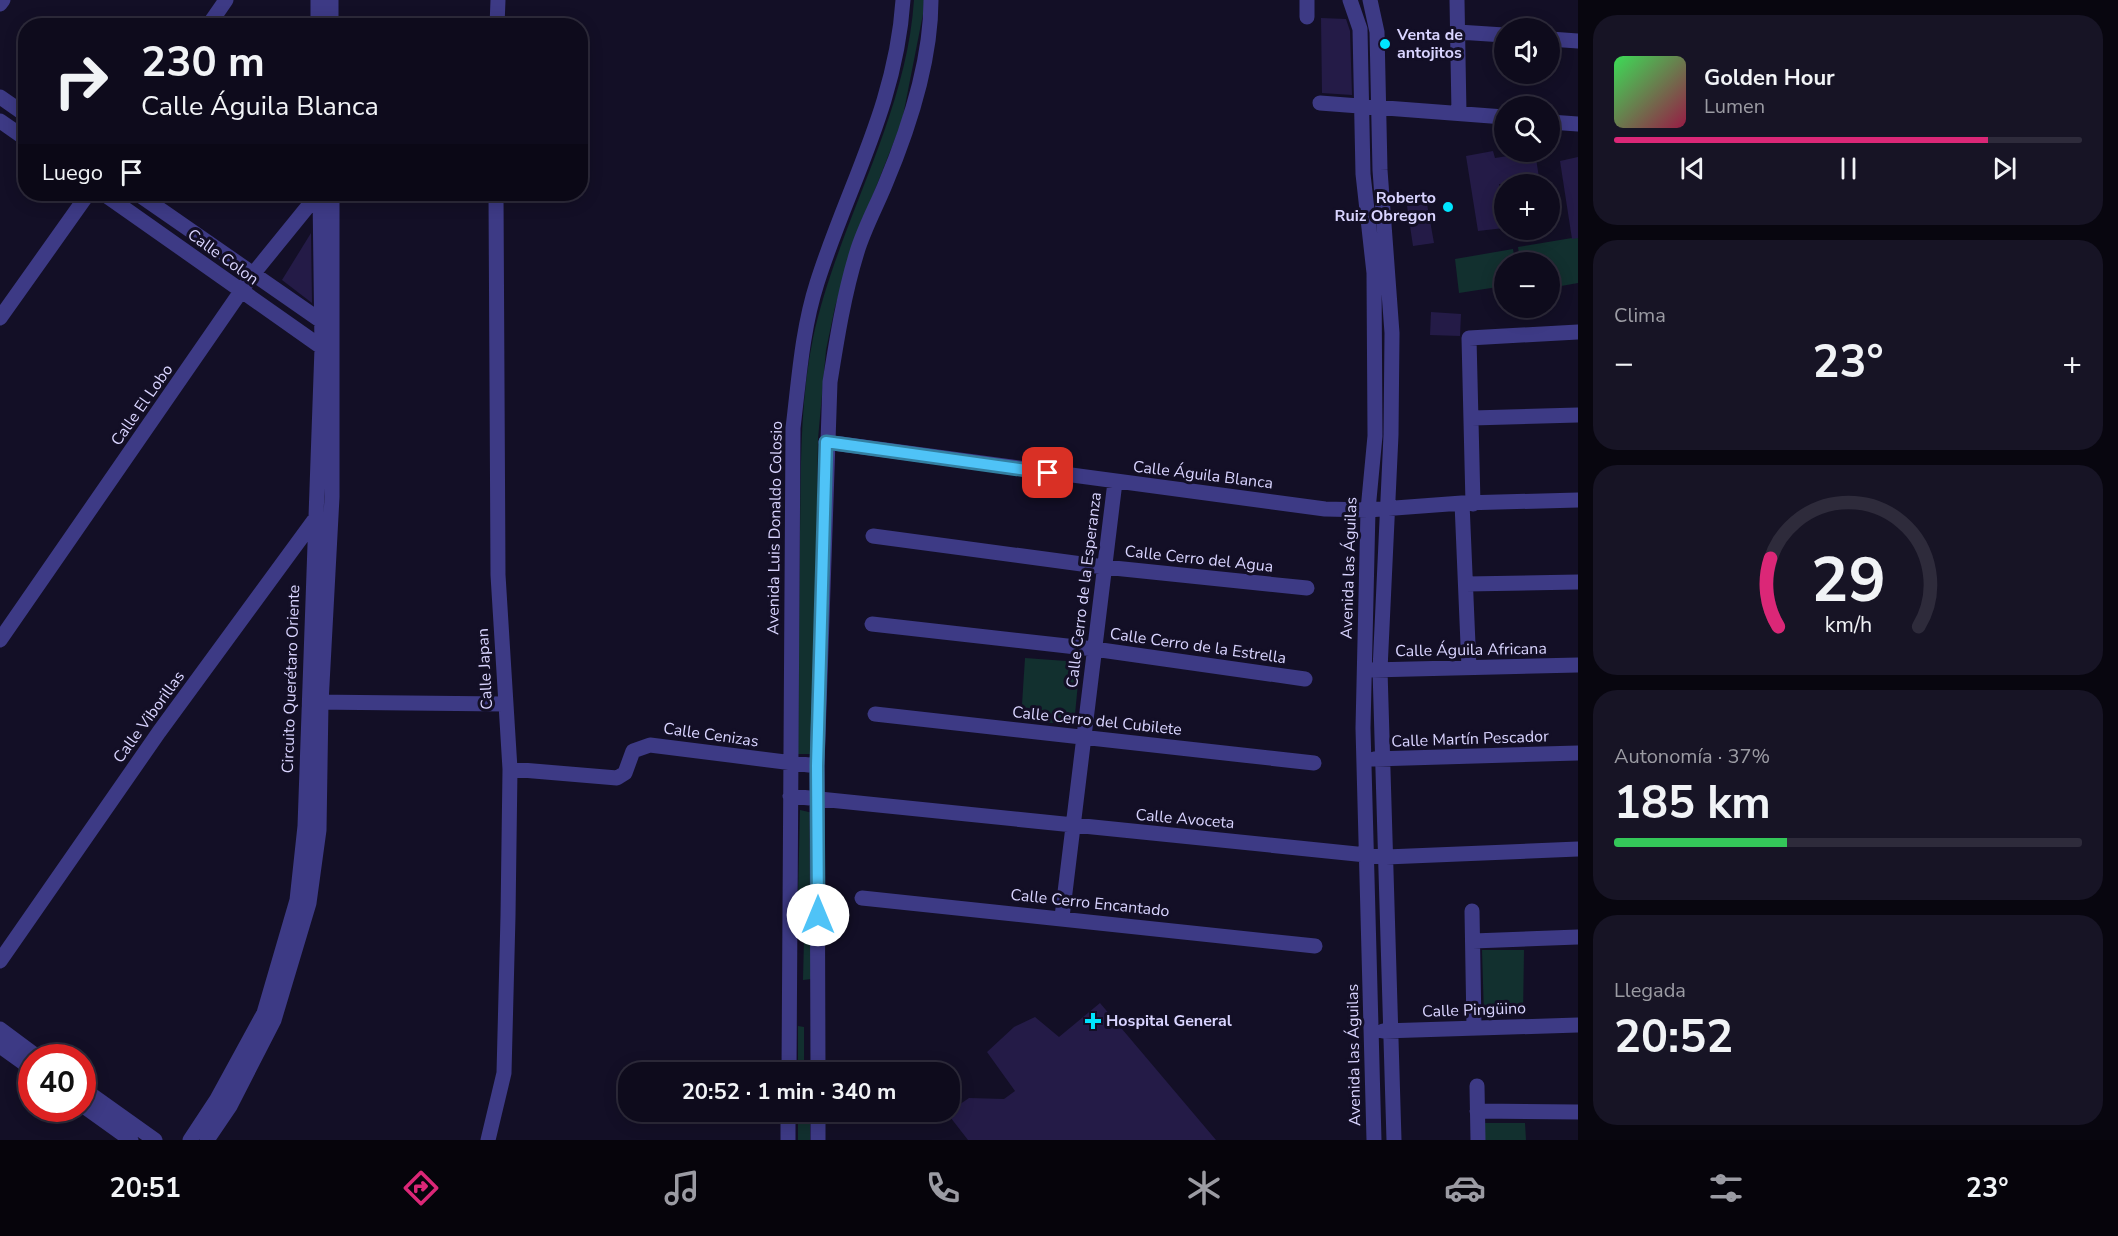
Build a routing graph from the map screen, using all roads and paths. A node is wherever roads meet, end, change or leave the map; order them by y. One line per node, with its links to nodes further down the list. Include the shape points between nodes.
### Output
1 (3, 0): 12 (street)
2 (226, 0): 14 (street)
3 (318, 0): 15 (street)
4 (331, 0): 16 (street)
5 (498, 0): 17 (street)
6 (903, 0): 78 (street, Avenida Luis Donaldo Colosio, via 895,69 817,283 806,327 793,428)
7 (931, 0): 50 (street, via 914,102 851,274 830,382)
8 (1307, 0): 13 (street)
9 (1350, 0): 24 (street, Avenida las Águilas, via 1360,30)
10 (1370, 0): 25 (street, via 1377,32)
11 (1457, 0): 18 (street)
12 (0, 4)
13 (1307, 17)
14 (214, 18)
15 (318, 18)
16 (331, 18)
17 (497, 18)
18 (1458, 32): 19 (street); 27 (street)
19 (1494, 34)
20 (1560, 40): 21 (street)
21 (1578, 42)
22 (0, 97): 26 (street)
23 (1320, 103): 24 (street)
24 (1360, 105): 25 (street); 41 (street, Avenida las Águilas)
25 (1378, 106): 27 (street); 40 (street)
26 (18, 109)
27 (1459, 113): 28 (street)
28 (1494, 116)
29 (0, 121): 32 (street)
30 (1560, 123): 31 (street)
31 (1578, 124)
32 (18, 133)
33 (83, 201): 44 (street)
34 (114, 201): 43 (street, Calle Colon)
35 (148, 201): 42 (street, Calle Colon)
36 (313, 201): 42 (street, Calle El Lobo)
37 (319, 201): 45 (street, Circuito Querétaro Oriente)
38 (332, 201): 45 (street, Circuito Querétaro Oriente)
39 (496, 201): 72 (street, Calle Japan, via 498,575)
40 (1386, 236): 41 (street); 55 (street, via 1392,333)
41 (1370, 237): 56 (street, Avenida las Águilas, via 1374,273 1375,436)
42 (254, 274): 43 (street, Calle El Lobo); 45 (street, Calle Colon)
43 (242, 293): 47 (street, Calle Colon); 64 (street, Calle El Lobo)
44 (0, 318)
45 (327, 325): 47 (street, Circuito Querétaro Oriente)
46 (1578, 332): 49 (street, via 1469,338)
47 (327, 351): 52 (street, Circuito Querétaro Oriente); 57 (street, Circuito Querétaro Oriente)
48 (1578, 415): 49 (street)
49 (1472, 418): 54 (street)
50 (826, 442): 51 (street, Calle Águila Blanca); 80 (street)
51 (1115, 482): 56 (street, Calle Águila Blanca, via 1325,509); 59 (street, Calle Cerro de la Esperanza)
52 (332, 497): 57 (street, Calle Viborillas); 71 (street, Circuito Querétaro Oriente)
53 (1578, 500): 54 (street, Calle Águila Blanca)
54 (1468, 503): 55 (street, Calle Águila Blanca); 61 (street)
55 (1387, 509): 56 (street, Calle Águila Blanca); 69 (street)
56 (1368, 510): 68 (street, Avenida las Águilas)
57 (315, 519): 71 (street, Circuito Querétaro Oriente); 94 (street, Calle Viborillas, via 159,732)
58 (873, 536): 59 (street, Calle Cerro del Agua)
59 (1104, 567): 62 (street, Calle Cerro del Agua); 65 (street, Calle Cerro de la Esperanza)
60 (1578, 582): 61 (street)
61 (1466, 584): 67 (street)
62 (1307, 588)
63 (872, 624): 65 (street, Calle Cerro de la Estrella)
64 (0, 640)
65 (1094, 649): 70 (street, Calle Cerro de la Estrella); 74 (street, Calle Cerro de la Esperanza)
66 (1578, 665): 67 (street, Calle Águila Africana)
67 (1469, 668): 69 (street, Calle Águila Africana)
68 (1364, 670): 69 (street, Calle Águila Africana); 76 (street, Avenida las Águilas)
69 (1380, 670): 77 (street)
70 (1305, 679)
71 (314, 703): 72 (street); 106 (street, Circuito Querétaro Oriente, via 319,830 274,1020)
72 (504, 704): 81 (street, Calle Japan)
73 (875, 714): 74 (street, Calle Cerro del Cubilete)
74 (1084, 738): 79 (street, Calle Cerro del Cubilete); 84 (street, Calle Cerro de la Esperanza)
75 (1578, 753): 77 (street, Calle Martín Pescador)
76 (1364, 759): 77 (street, Calle Martín Pescador); 86 (street, Avenida las Águilas)
77 (1382, 759): 87 (street)
78 (791, 764): 80 (street, Calle Cenizas); 81 (street, Calle Cenizas, via 650,745 633,751 625,773 617,777); 82 (street, Avenida Luis Donaldo Colosio)
79 (1314, 764)
80 (817, 766): 83 (street)
81 (510, 769): 117 (street, Calle Japan, via 504,1073)
82 (790, 796): 83 (street, Calle Avoceta); 103 (street, Avenida Luis Donaldo Colosio)
83 (818, 800): 84 (street, Calle Avoceta); 104 (street)
84 (1071, 826): 86 (street, Calle Avoceta); 90 (street, Calle Cerro de la Esperanza)
85 (1578, 849): 87 (street, Calle Avoceta)
86 (1367, 855): 87 (street, Calle Avoceta); 99 (street, Avenida las Águilas)
87 (1386, 856): 98 (street)
88 (862, 898): 90 (street, Calle Cerro Encantado)
89 (1472, 910): 92 (street)
90 (1062, 917): 93 (street, Calle Cerro Encantado)
91 (1578, 938): 92 (street)
92 (1473, 941): 96 (street)
93 (1315, 946)
94 (0, 961)
95 (1578, 1024): 96 (street, Calle Pingüino)
96 (1474, 1027): 98 (street, Calle Pingüino)
97 (0, 1029): 100 (street)
98 (1392, 1031): 99 (street, Calle Pingüino); 121 (street)
99 (1372, 1032): 120 (street, Avenida las Águilas)
100 (20, 1044)
101 (0, 1046): 102 (street)
102 (18, 1059)
103 (789, 1062)
104 (818, 1062)
105 (1477, 1086): 108 (street)
106 (230, 1090): 115 (street, Circuito Querétaro Oriente); 116 (street, Circuito Querétaro Oriente)
107 (96, 1098): 114 (street)
108 (1477, 1111): 109 (street); 122 (street)
109 (1578, 1112)
110 (96, 1115): 113 (street)
111 (788, 1122): 118 (street)
112 (818, 1122): 119 (street)
113 (131, 1140)
114 (155, 1140)
115 (190, 1140)
116 (207, 1140)
117 (488, 1140)
118 (788, 1140)
119 (818, 1140)
120 (1374, 1140)
121 (1394, 1140)
122 (1478, 1140)

